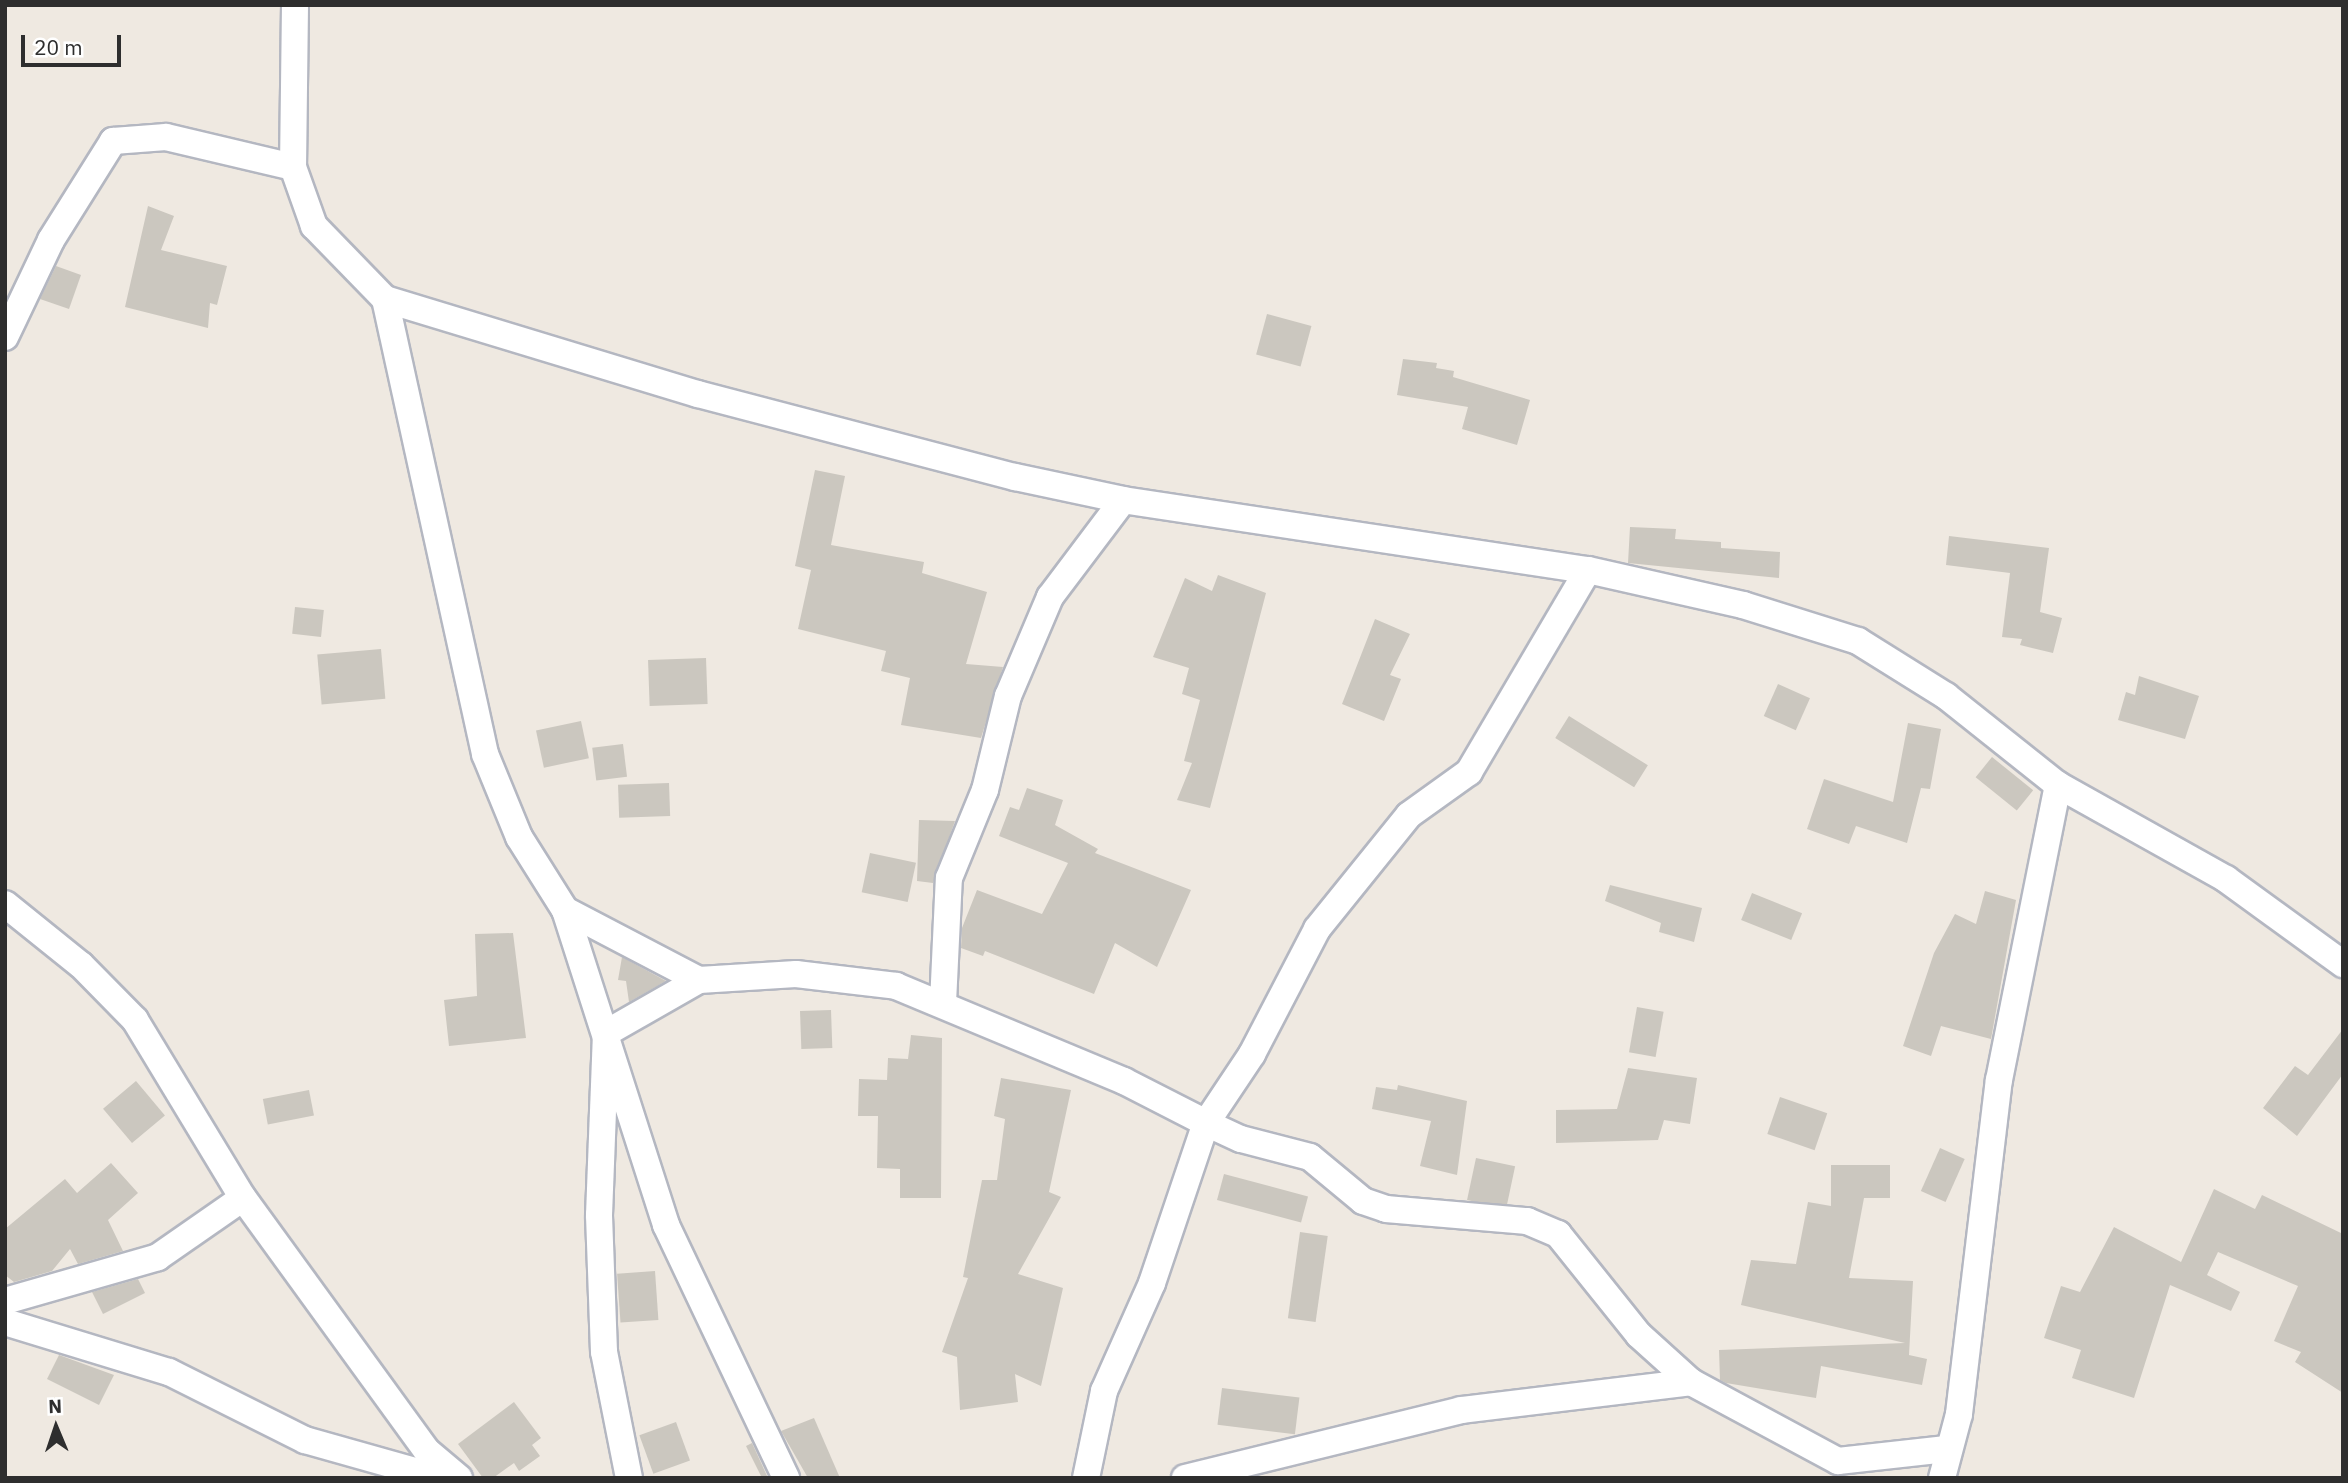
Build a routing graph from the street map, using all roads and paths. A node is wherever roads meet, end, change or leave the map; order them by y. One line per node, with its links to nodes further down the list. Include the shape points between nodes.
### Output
1 (295, 5): 2 (street)
2 (293, 167): 3 (street, via 314,226); 4 (street, via 166,137 113,141 51,240)
3 (384, 299): 5 (street, via 698,394); 9 (street, via 485,754 519,837)
4 (5, 337)
5 (1123, 500): 6 (street); 12 (street, via 1050,597 1008,696 985,790 949,878)
6 (1588, 570): 7 (street, via 1743,605 1858,641 1946,696); 14 (street, via 1469,772 1409,815 1317,929 1252,1054)
7 (2057, 785): 10 (street, via 2226,879); 19 (street, via 1999,1080 1959,1414)
8 (5, 904): 15 (street, via 81,965 135,1020)
9 (565, 910): 11 (street); 13 (street)
10 (2343, 964)
11 (699, 980): 12 (street, via 796,974 896,986); 13 (street)
12 (943, 1003): 14 (street, via 1124,1081)
13 (606, 1033): 22 (street, via 599,1215 604,1352); 23 (street, via 666,1225)
14 (1206, 1123): 18 (street, via 1241,1139 1310,1157 1363,1201 1386,1209 1527,1221 1558,1234 1639,1335); 24 (street, via 1152,1283 1104,1391)
15 (243, 1198): 16 (street, via 158,1257); 21 (street, via 427,1451)
16 (5, 1301)
17 (5, 1322): 20 (street, via 170,1372 305,1440)
18 (1691, 1382): 19 (street, via 1838,1461); 25 (street, via 1461,1410)
19 (1946, 1448): 26 (street)
20 (440, 1478)
21 (459, 1478)
22 (629, 1478)
23 (786, 1478)
24 (1086, 1478)
25 (1185, 1478)
26 (1942, 1478)

